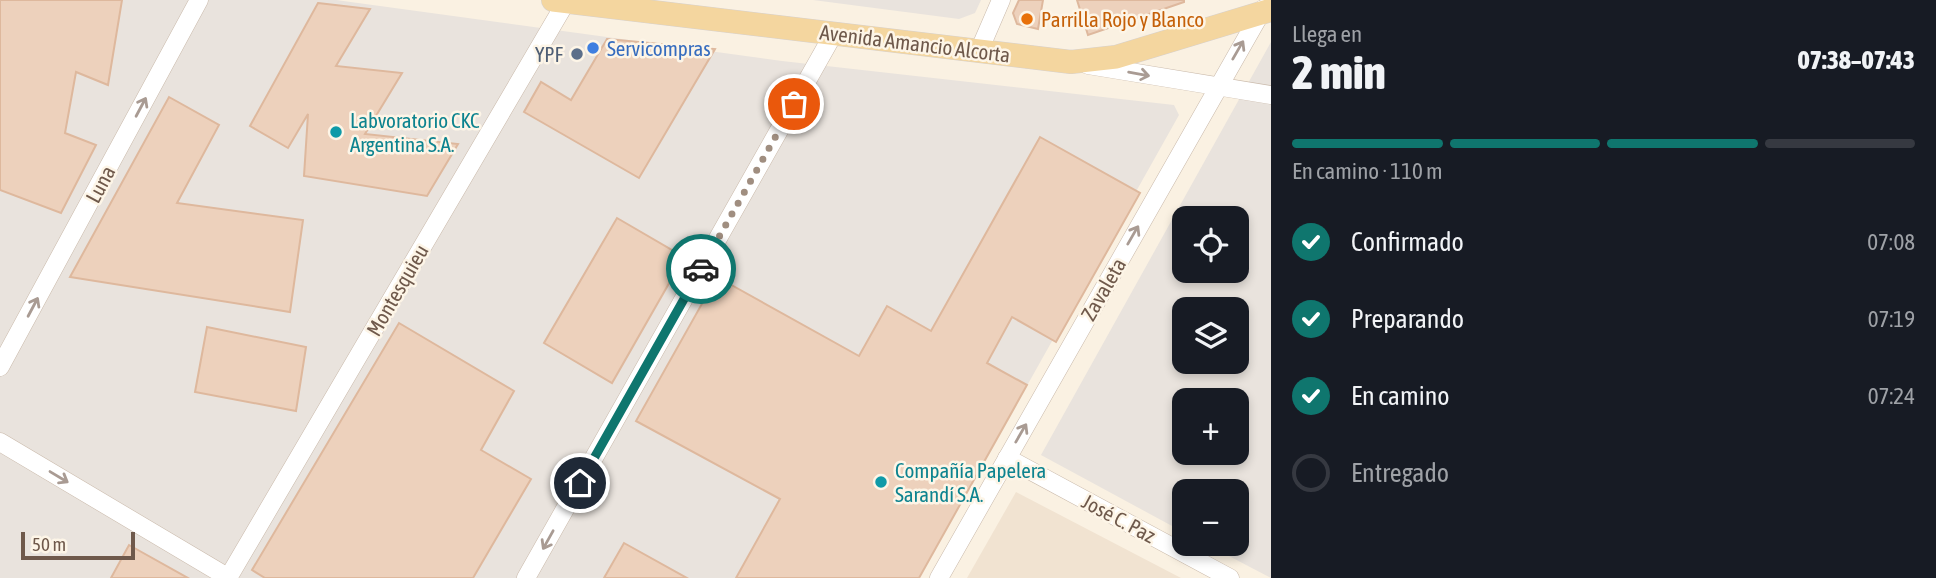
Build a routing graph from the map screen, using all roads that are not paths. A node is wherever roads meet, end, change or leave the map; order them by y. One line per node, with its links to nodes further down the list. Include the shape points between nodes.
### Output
1 (199, 0): 10 (street, Luna, one-way to 1)
2 (1001, 0): 6 (street)
3 (559, 1): 5 (main road, Avenida Amancio Alcorta); 13 (street, Montesquieu)
4 (1264, 6): 7 (main road, Avenida Amancio Alcorta, via 1116,58); 8 (street, Zavaleta, one-way to 4)
5 (834, 33): 6 (main road, Avenida Amancio Alcorta); 14 (street, one-way to 14)
6 (979, 51): 7 (main road, Avenida Amancio Alcorta)
7 (1071, 62): 8 (street, one-way to 8)
8 (1217, 87): 9 (street); 12 (street, Zavaleta, one-way to 8)
9 (1271, 95)
10 (0, 367)
11 (0, 442): 13 (street, one-way to 13)
12 (1007, 458): 15 (street, Zavaleta); 16 (street, José C. Paz)
13 (228, 578)
14 (526, 578)
15 (939, 578)
16 (1230, 578)

